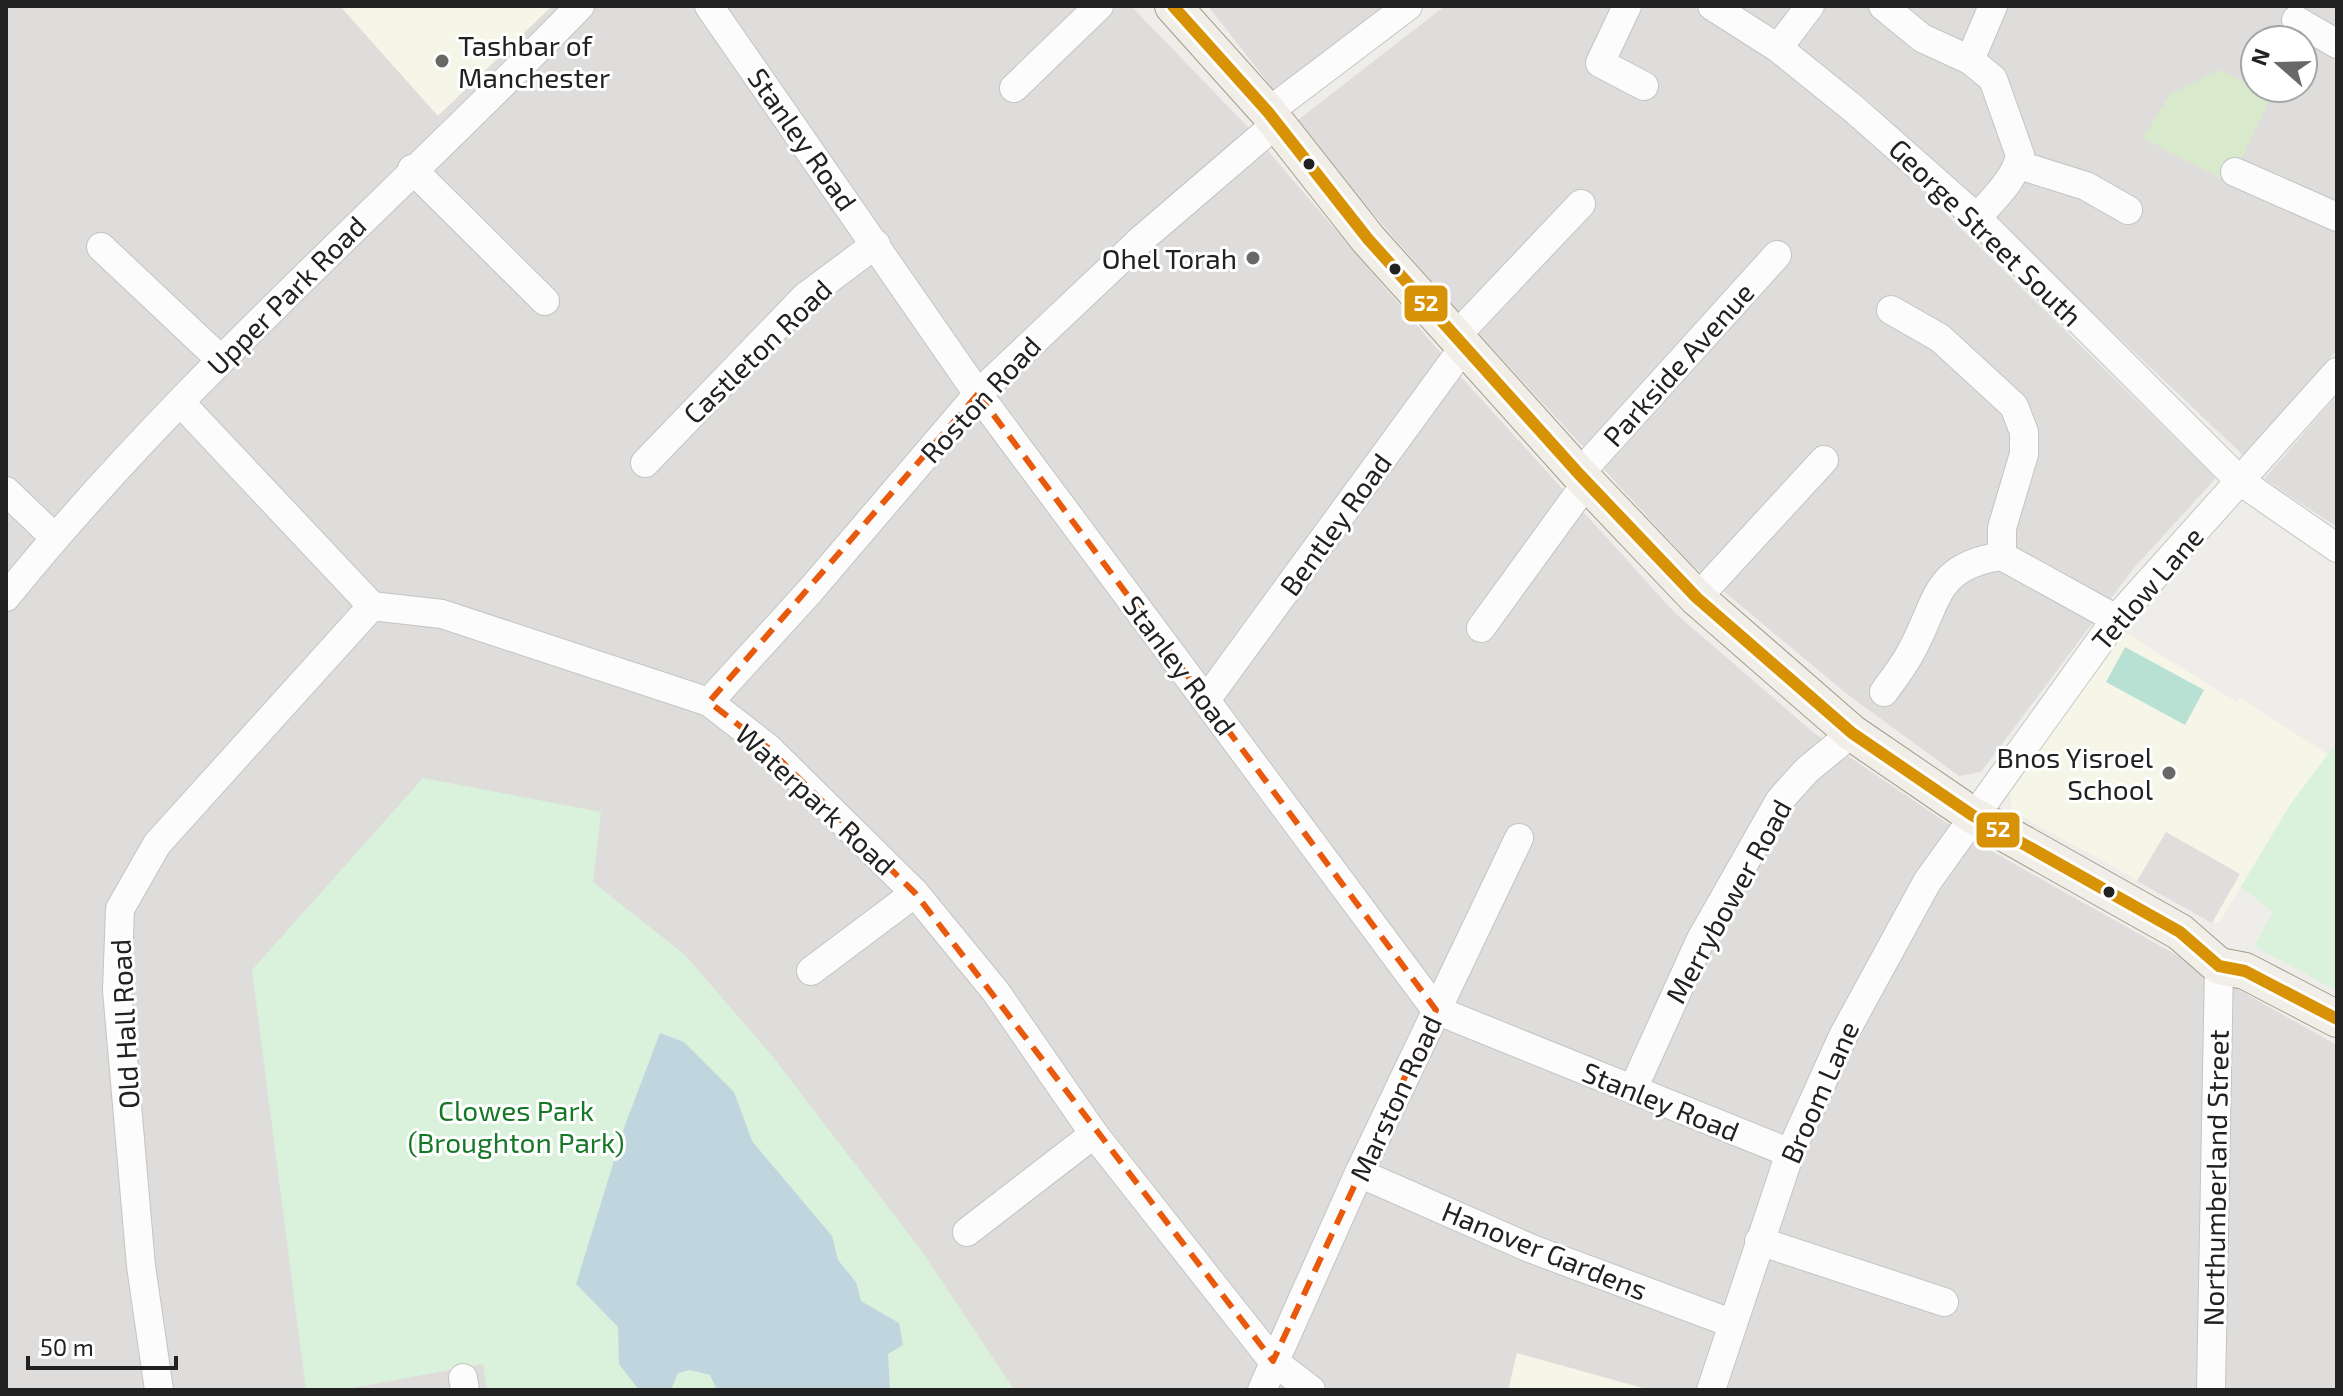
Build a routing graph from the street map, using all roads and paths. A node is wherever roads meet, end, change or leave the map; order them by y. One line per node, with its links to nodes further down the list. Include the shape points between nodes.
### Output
1 (580, 6): 19 (street, Upper Park Road)
2 (709, 6): 25 (street, Stanley Road)
3 (1099, 6): 16 (street)
4 (1173, 6): 17 (main road)
5 (1408, 6): 17 (street, Roston Road)
6 (1627, 6): 15 (street, via 1591,73)
7 (1712, 6): 13 (street, George Street South)
8 (1810, 6): 13 (street)
9 (1883, 6): 14 (street, via 1922,38)
10 (1993, 6): 14 (street)
11 (2296, 20): 12 (street)
12 (2337, 44)
13 (1778, 48): 24 (street, George Street South)
14 (1970, 60): 18 (street, via 1993,79 2018,145)
15 (1644, 86)
16 (1014, 88)
17 (1273, 117): 30 (main road, via 1368,239); 33 (street, Roston Road)
18 (2019, 165): 22 (street, via 2086,186); 24 (street)
19 (412, 169): 28 (street); 31 (street, Upper Park Road)
20 (2235, 172): 23 (street)
21 (1581, 204): 30 (street, Bentley Road)
22 (2128, 210)
23 (2337, 217)
24 (1977, 218): 38 (street, George Street South)
25 (876, 244): 33 (street, Stanley Road); 36 (street, Castleton Road, via 805,297)
26 (101, 247): 31 (street)
27 (1777, 255): 37 (street, Parkside Avenue)
28 (545, 301)
29 (1891, 310): 42 (street, via 1940,338 2014,406 2024,432 2024,454 2002,528)
30 (1459, 343): 37 (main road); 49 (street, Bentley Road)
31 (221, 360): 34 (street, Upper Park Road)
32 (2337, 372): 38 (street, Tetlow Lane)
33 (978, 394): 49 (street, Stanley Road); 50 (street, Roston Road)
34 (181, 403): 40 (street, Upper Park Road); 45 (street)
35 (1824, 460): 44 (street)
36 (645, 463)
37 (1583, 478): 44 (main road); 47 (street, Parkside Avenue)
38 (2240, 481): 41 (street, George Street South); 46 (street, Tetlow Lane)
39 (6, 491): 40 (street)
40 (55, 538): 43 (street, Upper Park Road)
41 (2337, 548)
42 (2002, 556): 46 (street); 48 (street, via 1953,573 1932,598 1913,649)
43 (6, 597)
44 (1697, 598): 51 (main road)
45 (372, 606): 50 (street, Waterpark Road, via 442,614); 68 (street, Old Hall Road, via 157,844 120,909 117,990 141,1266)
46 (2116, 619): 52 (street, Tetlow Lane)
47 (1481, 628)
48 (1884, 692)
49 (1206, 700): 57 (street, Stanley Road)
50 (709, 702): 54 (street, Waterpark Road, via 767,747)
51 (1852, 733): 52 (main road); 59 (street, Merrybower Road, via 1780,800 1700,941)
52 (1972, 815): 55 (main road, via 2180,932); 61 (street, Broom Lane, via 1888,949)
53 (1519, 838): 57 (street, Marston Road)
54 (915, 893): 56 (street); 60 (street, Waterpark Road, via 996,992)
55 (2219, 966): 58 (main road, via 2245,971); 72 (street, Northumberland Street)
56 (811, 971)
57 (1436, 1010): 59 (street, Stanley Road); 62 (street, Marston Road)
58 (2337, 1019)
59 (1633, 1089): 61 (street, Stanley Road)
60 (1094, 1134): 63 (street); 67 (street, Waterpark Road)
61 (1790, 1153): 64 (street, Broom Lane)
62 (1359, 1173): 66 (street, Hanover Gardens, via 1532,1249); 67 (street, Marston Road)
63 (967, 1232)
64 (1759, 1241): 65 (street); 66 (street, Broom Lane)
65 (1944, 1302)
66 (1731, 1323): 71 (street, Broom Lane)
67 (1273, 1361): 69 (street, Marston Road); 70 (street, Waterpark Road)
68 (159, 1390)
69 (1262, 1390)
70 (1311, 1390)
71 (1711, 1390)
72 (2211, 1390)

